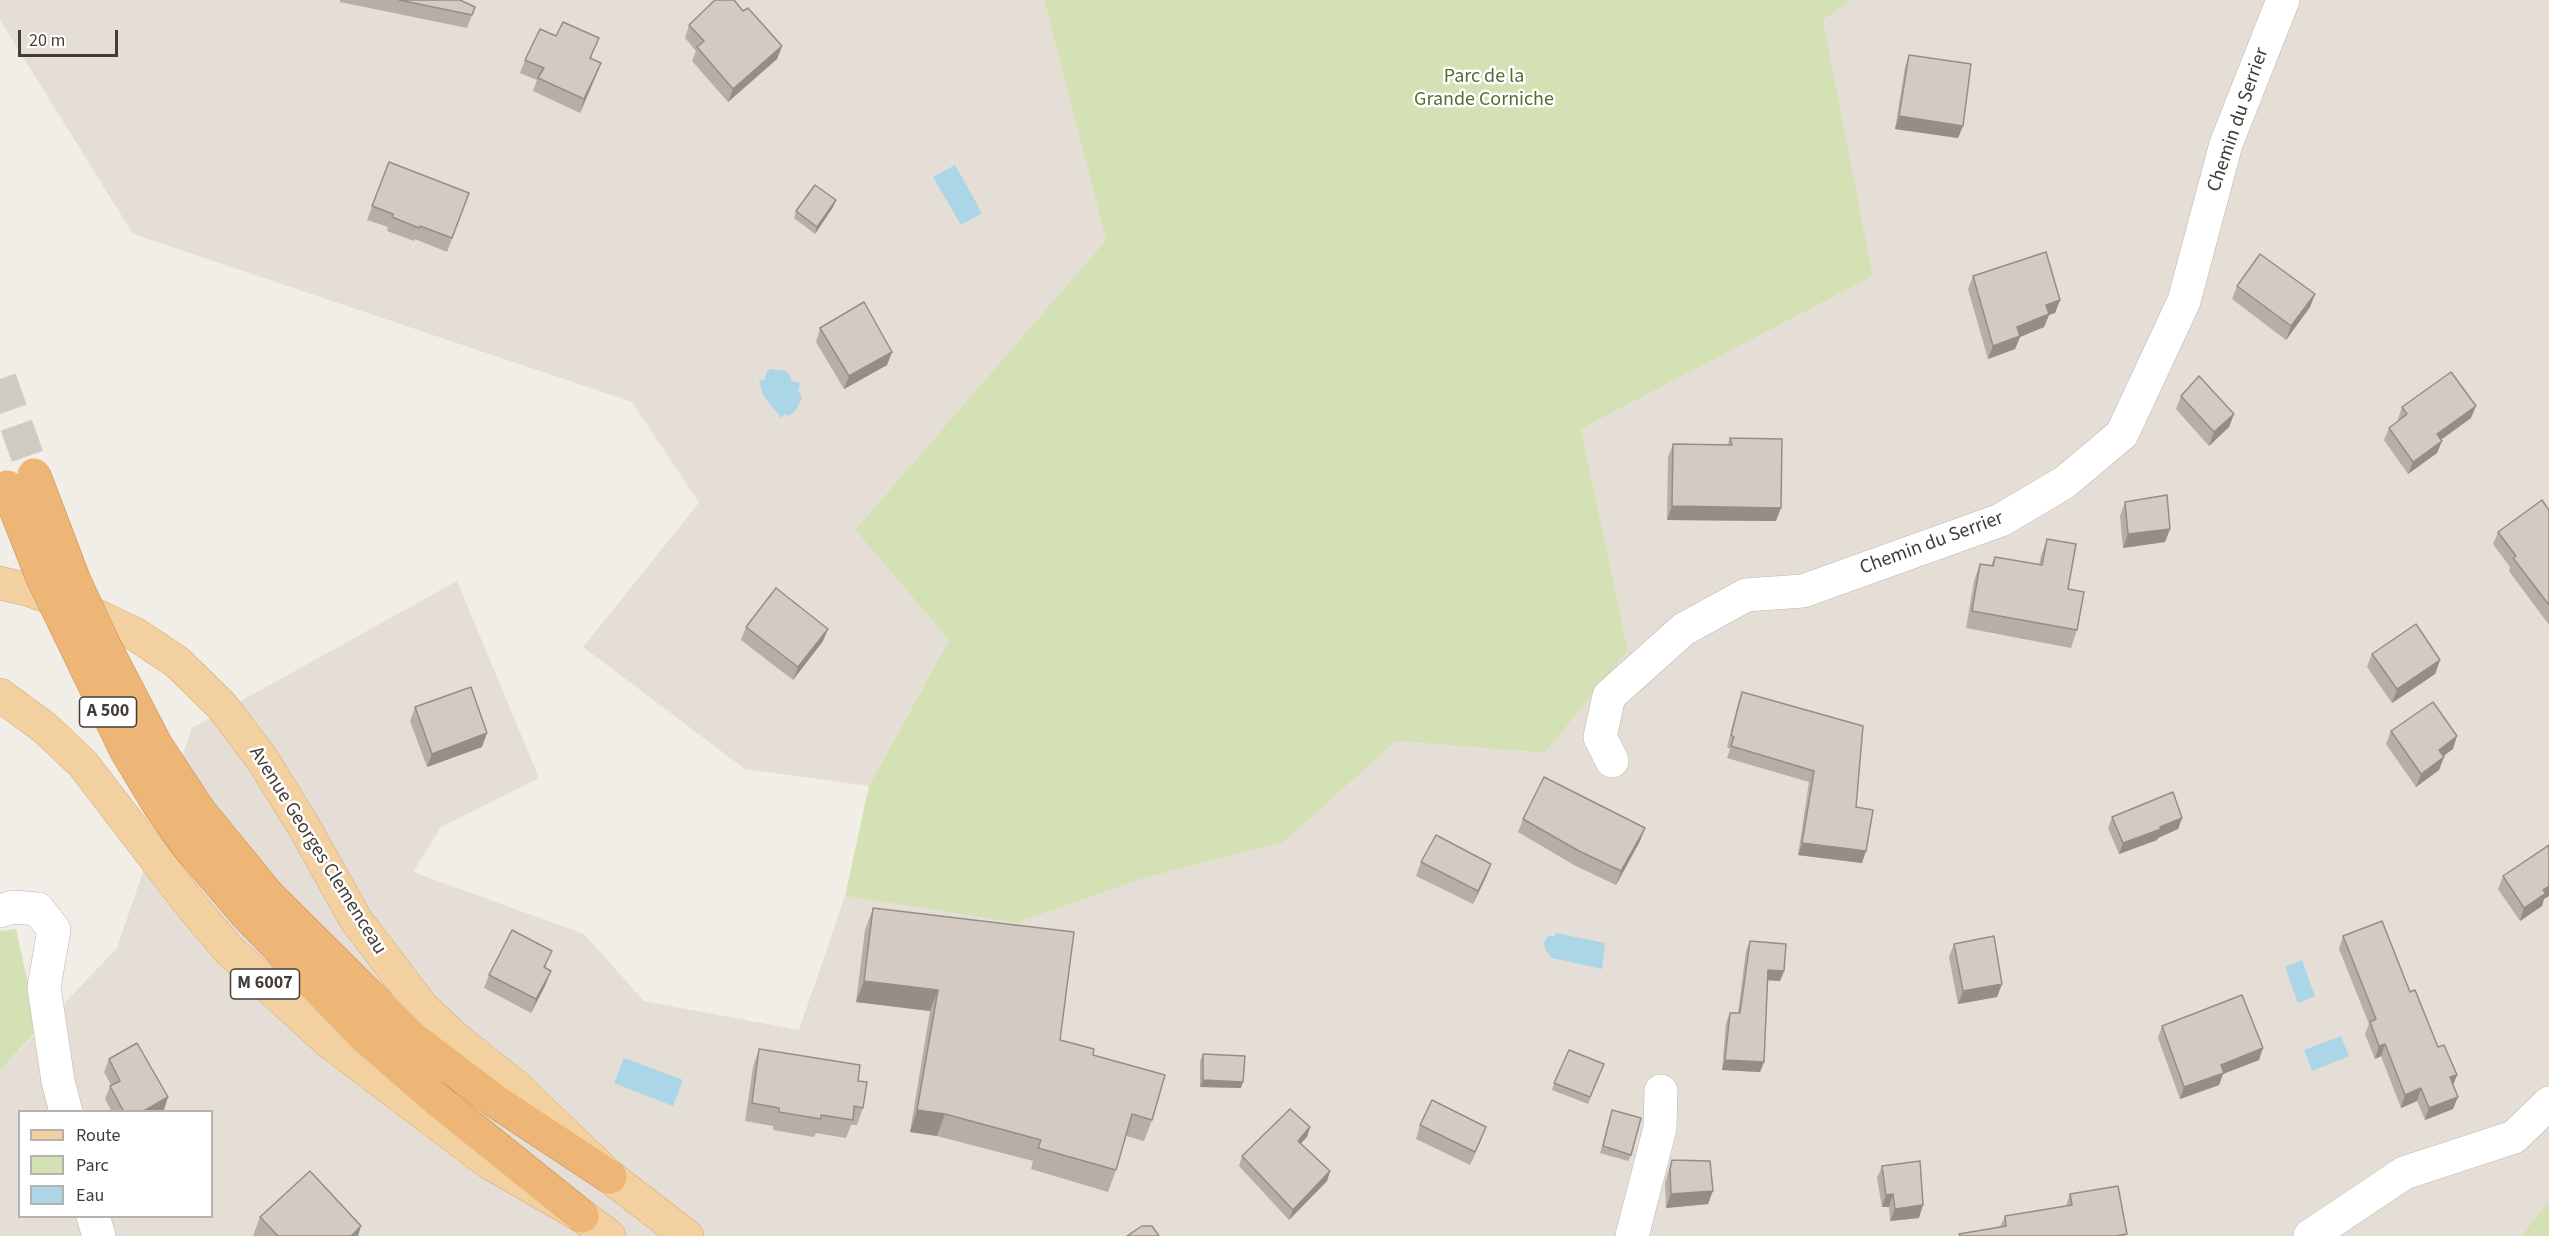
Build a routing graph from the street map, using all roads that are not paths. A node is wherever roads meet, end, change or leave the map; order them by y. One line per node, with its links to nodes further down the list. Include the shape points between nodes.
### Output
1 (2283, 0): 5 (street, Chemin du Serrier, via 2226,144 2184,301 2122,434 2065,482 2001,520 1803,591 1746,595 1684,628 1609,696 1600,737)
2 (21, 481): 6 (highway, A 500, bridge, via 42,576 126,750 189,847)
3 (0, 583): 11 (main road, Avenue Georges Clemenceau, via 87,611 135,633 177,662 222,706 261,759 356,920 423,1008 514,1085)
4 (0, 694): 12 (main road, M 6007, via 45,728 83,765 229,950 328,1041 488,1162)
5 (1612, 761)
6 (258, 905): 11 (highway, A 500, via 412,1038 495,1101); 12 (highway, A 500, via 365,1037)
7 (0, 911): 10 (street, via 38,909 54,930 44,987)
8 (1661, 1091): 17 (street, via 1660,1128)
9 (2549, 1103): 18 (street, via 2514,1137 2404,1173)
10 (66, 1110)
11 (610, 1177): 16 (main road, Avenue Georges Clemenceau)
12 (582, 1216): 15 (main road, M 6007)
13 (94, 1218): 14 (street)
14 (99, 1236)
15 (609, 1236)
16 (687, 1236)
17 (1632, 1236)
18 (2310, 1236)

